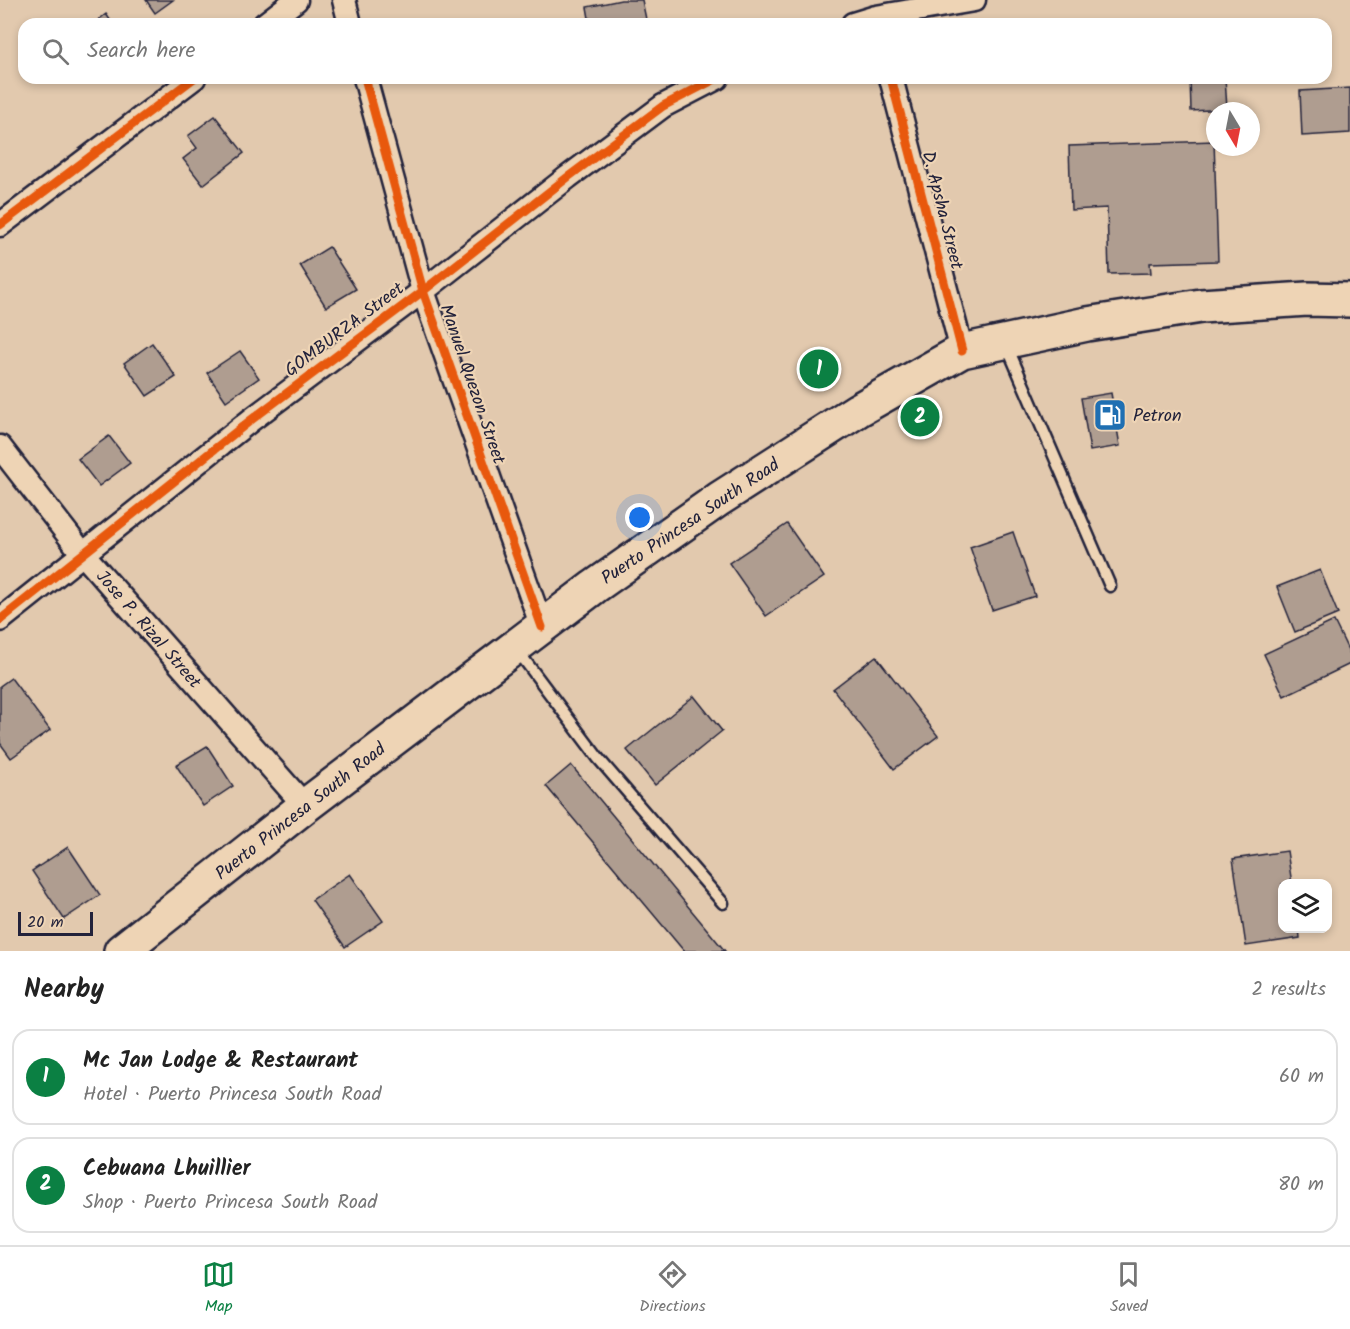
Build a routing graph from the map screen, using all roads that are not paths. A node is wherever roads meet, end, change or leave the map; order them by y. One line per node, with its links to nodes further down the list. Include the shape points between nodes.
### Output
1 (296, 0): 5 (street)
2 (344, 0): 6 (street)
3 (974, 0): 4 (street)
4 (875, 14)
5 (273, 18)
6 (348, 18)
7 (186, 84): 11 (street)
8 (367, 84): 12 (street, Manuel Quezon Street)
9 (705, 84): 12 (street, GOMBURZA Street, via 663,106)
10 (893, 84): 15 (street, D. Apsha Street)
11 (0, 225)
12 (423, 291): 17 (street, GOMBURZA Street, via 251,420); 20 (street, Manuel Quezon Street)
13 (1350, 300): 14 (main road, Puerto Princesa South Road, via 1201,306)
14 (1005, 341): 15 (main road, Puerto Princesa South Road); 18 (lane)
15 (962, 351): 20 (main road, Puerto Princesa South Road, via 858,410 719,499)
16 (0, 447): 17 (street, Jose P. Rizal Street)
17 (83, 554): 19 (street, GOMBURZA Street); 22 (street, Jose P. Rizal Street)
18 (1110, 586)
19 (0, 620)
20 (542, 627): 21 (main road, Puerto Princesa South Road)
21 (515, 647): 22 (main road, Puerto Princesa South Road); 23 (lane, via 598,758)
22 (305, 806): 24 (main road, Puerto Princesa South Road)
23 (723, 903)
24 (121, 951)

